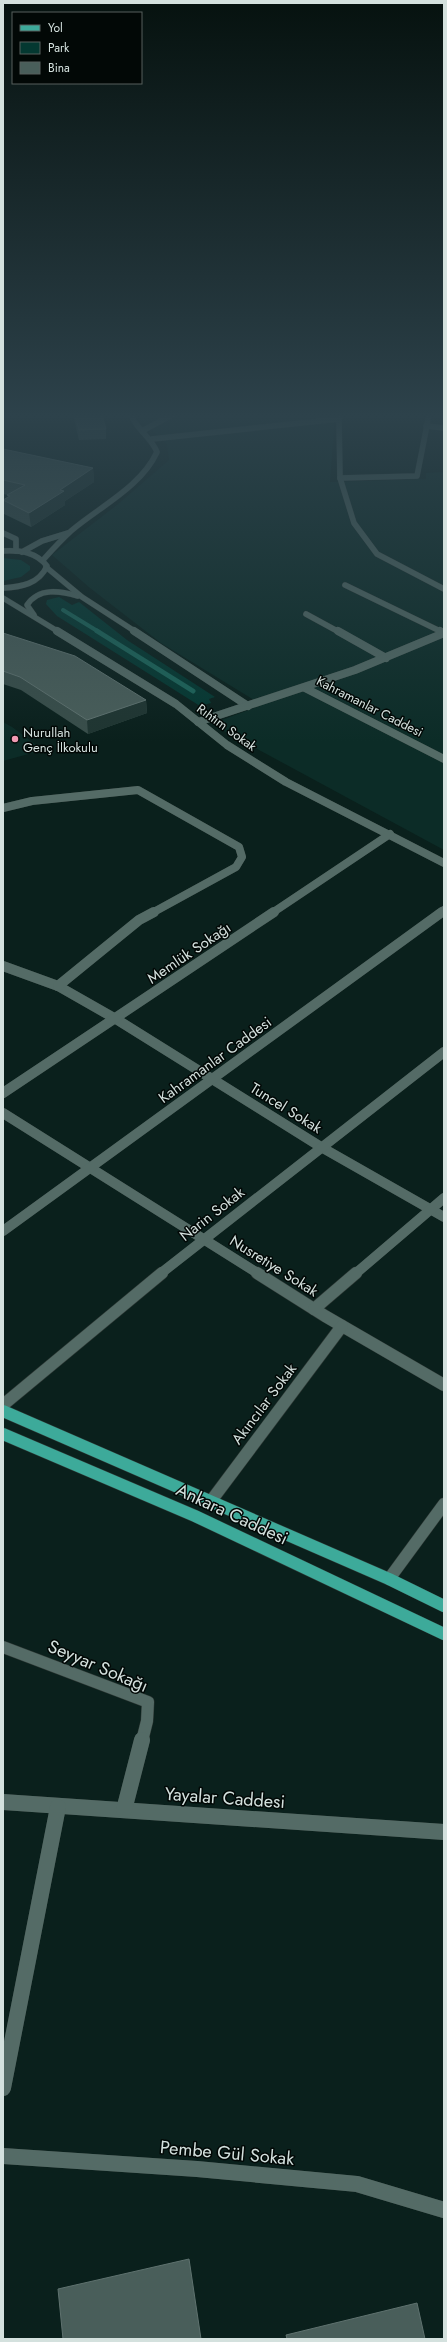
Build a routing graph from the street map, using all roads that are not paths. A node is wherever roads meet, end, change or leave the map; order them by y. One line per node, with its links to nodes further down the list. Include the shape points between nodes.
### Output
1 (80, 524): 3 (street)
2 (355, 524): 11 (street, via 377,554)
3 (70, 532): 6 (street); 7 (street)
4 (3, 533): 6 (street, via 16,539)
5 (3, 551): 6 (street)
6 (19, 552): 7 (street)
7 (43, 560): 8 (street)
8 (46, 568): 10 (street, via 45,572 33,581); 12 (street)
9 (345, 585): 16 (street)
10 (3, 588)
11 (444, 589)
12 (82, 597): 15 (street, via 63,591 40,594 30,599 27,605); 19 (street)
13 (3, 598): 15 (street, Rıhtım Sokak)
14 (306, 614): 17 (street)
15 (37, 619): 20 (street, Rıhtım Sokak, via 176,704)
16 (444, 633): 17 (street, Kahramanlar Caddesi)
17 (386, 658): 18 (street, Kahramanlar Caddesi)
18 (305, 688): 19 (street, Kahramanlar Caddesi); 21 (street, Kahramanlar Caddesi)
19 (248, 706): 20 (street, Kahramanlar Caddesi)
20 (198, 722): 23 (street, Rıhtım Sokak, via 227,745 286,782)
21 (444, 759)
22 (3, 808): 27 (street, via 32,802 138,790 239,847 241,852 242,857 236,868 139,920)
23 (390, 834): 24 (street, Rıhtım Sokak); 28 (street, Memlük Sokağı)
24 (444, 862)
25 (444, 910): 30 (street, Kahramanlar Caddesi)
26 (3, 966): 27 (street, Tuncel Sokak)
27 (58, 986): 28 (street, Tuncel Sokak)
28 (116, 1019): 30 (street, Tuncel Sokak); 31 (street, Memlük Sokağı)
29 (444, 1052): 33 (street, Narin Sokak)
30 (212, 1080): 33 (street, Tuncel Sokak); 34 (street, Kahramanlar Caddesi)
31 (3, 1093)
32 (3, 1113): 34 (street, Nusretiye Sokak)
33 (321, 1147): 36 (street, Tuncel Sokak); 39 (street, Narin Sokak)
34 (92, 1168): 38 (street, Kahramanlar Caddesi); 39 (street, Nusretiye Sokak)
35 (444, 1198): 36 (street)
36 (431, 1210): 37 (street, Tuncel Sokak); 40 (street)
37 (444, 1217)
38 (3, 1231)
39 (203, 1239): 40 (street, Nusretiye Sokak); 43 (street, Narin Sokak)
40 (314, 1309): 41 (street, Nusretiye Sokak)
41 (342, 1326): 42 (street, Nusretiye Sokak); 46 (street, Akıncılar Sokak)
42 (444, 1385)
43 (3, 1405)
44 (3, 1411): 46 (main road, Ankara Caddesi)
45 (3, 1434): 50 (main road, Ankara Caddesi, via 195,1516)
46 (211, 1501): 48 (main road, Ankara Caddesi)
47 (444, 1504): 48 (street)
48 (389, 1579): 49 (main road, Ankara Caddesi)
49 (444, 1606)
50 (444, 1634)
51 (3, 1647): 54 (street, Seyyar Sokağı, via 148,1702 147,1721)
52 (3, 1802): 53 (street, Yayalar Caddesi)
53 (58, 1807): 54 (street, Yayalar Caddesi); 56 (street)
54 (124, 1810): 55 (street, Yayalar Caddesi)
55 (444, 1832)
56 (3, 2088)
57 (3, 2156): 58 (street, Pembe Gül Sokak, via 197,2169 357,2184)
58 (444, 2210)

